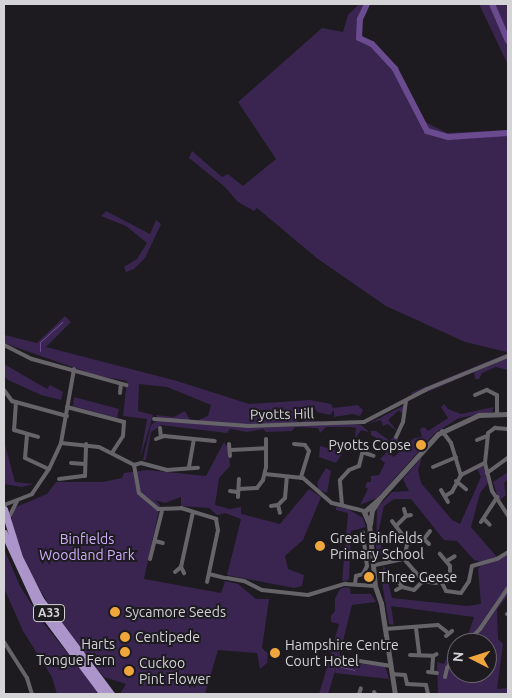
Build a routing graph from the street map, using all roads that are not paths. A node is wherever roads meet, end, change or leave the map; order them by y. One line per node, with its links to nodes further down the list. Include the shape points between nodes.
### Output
1 (4, 345): 3 (street, via 32,359)
2 (508, 356): 10 (street, Pyotts Hill)
3 (74, 369): 6 (street, via 123,385); 12 (street)
4 (11, 387): 5 (street)
5 (4, 390): 11 (street, via 9,399)
6 (120, 393)
7 (503, 394): 9 (street)
8 (475, 395): 9 (street, via 487,390)
9 (497, 395): 13 (street)
10 (406, 400): 16 (street, Pyotts Hill, via 382,414 356,423 250,426); 25 (street, via 403,422)
11 (16, 402): 15 (street); 20 (street, via 12,428)
12 (68, 407): 15 (street); 38 (street, via 124,422 123,436)
13 (497, 414): 14 (street); 19 (street, via 467,419)
14 (508, 414)
15 (66, 416): 31 (street)
16 (154, 419)
17 (160, 428): 23 (street)
18 (508, 429): 21 (street, via 495,428)
19 (442, 431): 41 (street); 74 (street)
20 (27, 435): 22 (street); 50 (street, via 25,458)
21 (487, 436): 29 (street); 44 (street)
22 (38, 437)
23 (161, 437): 26 (street); 28 (street)
24 (302, 437): 32 (street)
25 (396, 438)
26 (156, 439)
27 (266, 439): 36 (street)
28 (194, 440): 30 (street); 47 (street)
29 (477, 440)
30 (215, 441)
31 (61, 442): 33 (street); 50 (street)
32 (301, 443): 35 (street); 55 (street, via 310,454)
33 (86, 444): 38 (street); 45 (street)
34 (228, 444): 37 (street)
35 (294, 444)
36 (266, 448): 37 (street); 52 (street)
37 (231, 450): 39 (street)
38 (112, 452): 46 (street)
39 (230, 456)
40 (374, 456): 69 (street, via 364,452 359,466 349,470 340,480)
41 (456, 458): 48 (street); 53 (street)
42 (508, 458): 51 (street)
43 (71, 463): 45 (street)
44 (485, 463): 51 (street); 53 (street)
45 (85, 464): 56 (street, via 85,476)
46 (134, 464): 47 (street, via 166,470); 73 (street, via 139,493)
47 (189, 467): 49 (street)
48 (433, 467)
49 (198, 468)
50 (48, 469): 65 (street, via 36,490)
51 (487, 472): 64 (street)
52 (265, 474): 54 (street); 62 (street, via 257,488)
53 (461, 475): 58 (street)
54 (287, 477): 55 (street); 68 (street, via 286,494)
55 (302, 478): 69 (street, via 326,500)
56 (59, 479)
57 (239, 479): 62 (street)
58 (456, 481): 60 (street); 63 (street, via 452,492)
59 (441, 490): 63 (street)
60 (466, 490)
61 (230, 491): 62 (street)
62 (238, 492)
63 (445, 496): 66 (street)
64 (497, 497): 79 (street); 82 (street, via 483,521)
65 (17, 501): 67 (street); 80 (street)
66 (448, 502)
67 (4, 504)
68 (278, 505): 70 (street); 76 (street)
69 (342, 505): 74 (street)
70 (271, 506)
71 (4, 508): 80 (highway, A33)
72 (404, 509): 78 (street)
73 (162, 511): 75 (street, via 181,508); 89 (street)
74 (366, 511): 98 (street)
75 (193, 512): 99 (street); 102 (street, via 213,517 218,523)
76 (280, 513)
77 (411, 515): 78 (street)
78 (406, 516): 83 (street)
79 (508, 516)
80 (6, 521): 86 (highway); 130 (highway, A33, via 19,557 40,598)
81 (392, 521): 83 (street)
82 (490, 525)
83 (396, 526): 88 (street)
84 (430, 531): 87 (street)
85 (363, 532): 107 (street, via 365,572 356,576)
86 (5, 538): 129 (highway, A33, via 45,619)
87 (424, 539): 88 (street); 91 (street)
88 (408, 540): 96 (street)
89 (154, 541): 90 (street); 95 (street)
90 (163, 543)
91 (429, 544)
92 (508, 552): 112 (street, via 497,560 480,562 471,568)
93 (440, 554): 97 (street)
94 (455, 556): 97 (street)
95 (150, 559)
96 (404, 559): 98 (street); 104 (street)
97 (447, 561): 105 (street, via 450,574)
98 (375, 565): 108 (street)
99 (181, 567): 100 (street); 101 (street)
100 (175, 572)
101 (184, 573)
102 (209, 574): 106 (street); 107 (street, via 244,581 262,590 308,595)
103 (398, 581): 109 (street)
104 (423, 581): 105 (street); 109 (street, via 414,590)
105 (441, 581): 112 (street, via 450,593)
106 (207, 582)
107 (354, 584): 108 (street)
108 (375, 586): 115 (street)
109 (402, 587): 111 (street)
110 (508, 588): 117 (street)
111 (396, 590)
112 (466, 590): 113 (street)
113 (470, 592)
114 (416, 628): 115 (street); 116 (street, via 438,625 447,634); 119 (street)
115 (385, 629): 122 (street)
116 (452, 631)
117 (476, 633)
118 (4, 642): 128 (street, via 27,678)
119 (419, 654): 120 (street); 124 (street, via 435,655)
120 (410, 655)
121 (340, 658): 122 (street)
122 (391, 666): 125 (street)
123 (447, 668): 126 (street)
124 (432, 672)
125 (392, 674): 133 (street); 134 (street, via 405,675 407,684 426,685)
126 (445, 677)
127 (360, 688): 132 (street)
128 (32, 694)
129 (102, 694)
130 (111, 694)
131 (354, 694): 132 (street)
132 (359, 694)
133 (396, 694)
134 (428, 694)

